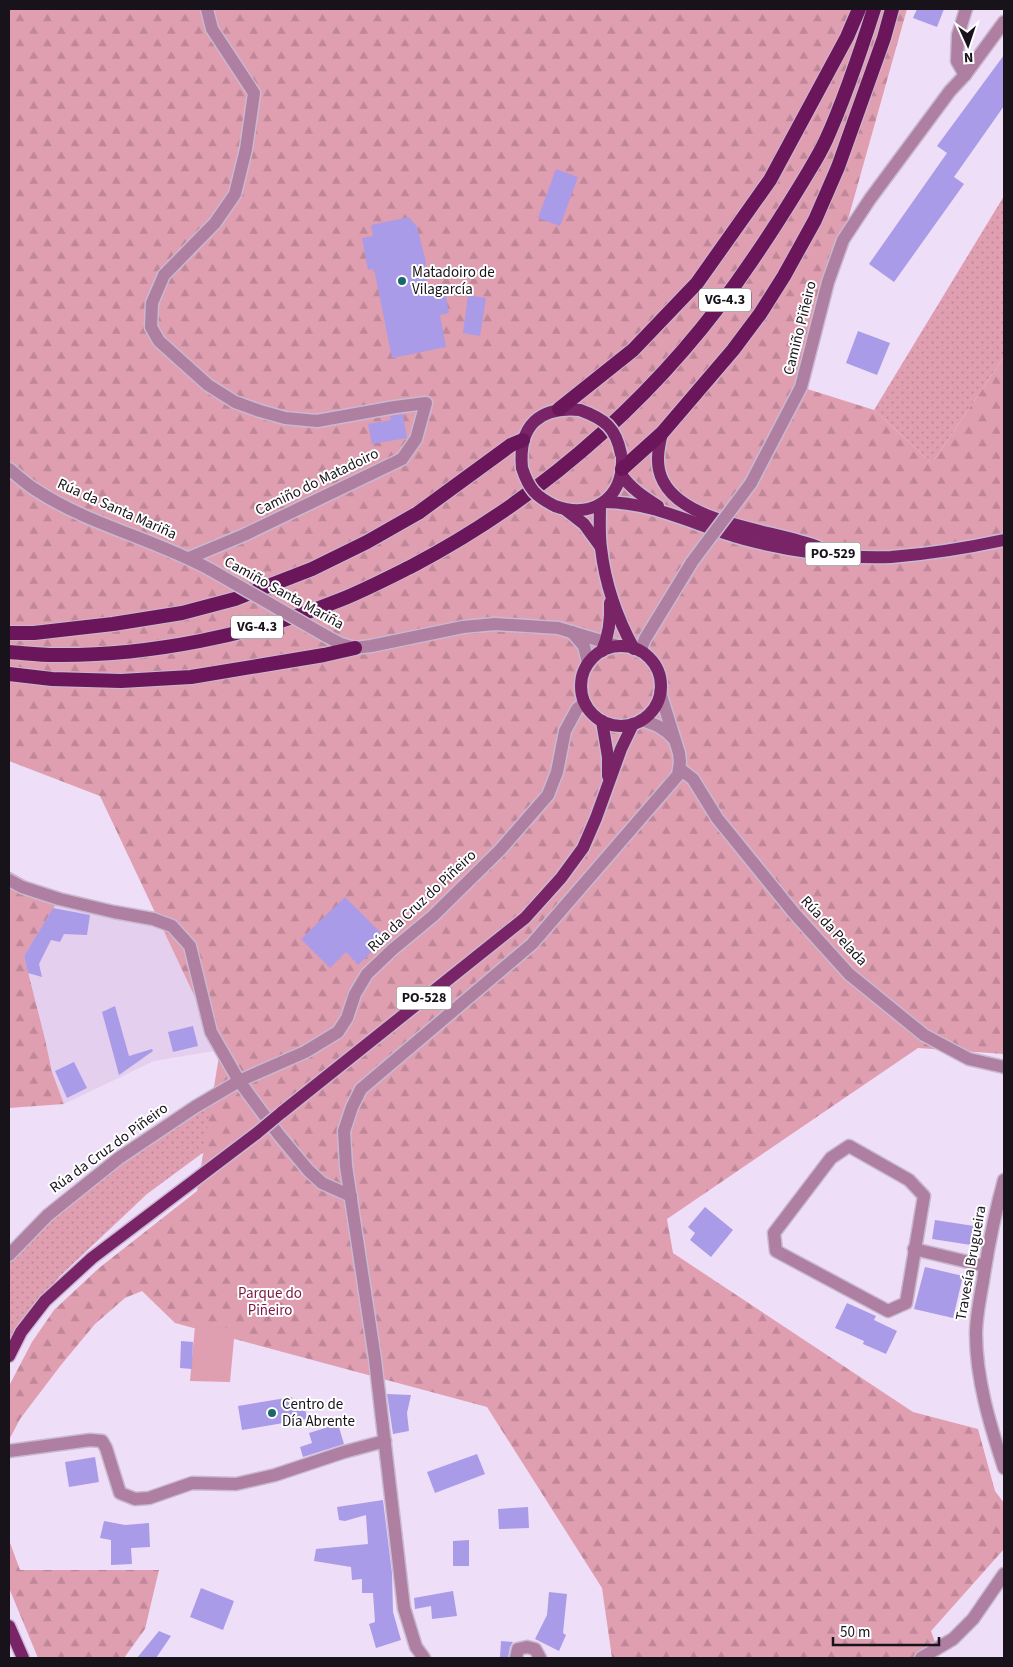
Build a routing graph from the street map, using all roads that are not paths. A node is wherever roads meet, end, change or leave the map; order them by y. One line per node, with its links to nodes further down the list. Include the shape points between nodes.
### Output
1 (207, 9): 19 (street, Camiño do Matadoiro, via 212,29 254,93 235,194 215,223 164,276 152,303 151,327 158,341 208,385 235,402 285,418 317,421 426,403 416,439 402,459)
2 (860, 9): 8 (highway, via 770,180 697,283 633,350)
3 (874, 9): 26 (highway, VG-4.3, via 825,142 787,208 728,296 637,400 591,443 522,498 454,542 389,578 341,600 262,626 133,651 56,655)
4 (892, 9): 9 (highway, via 838,167 784,276 733,350)
5 (966, 9): 7 (street, via 958,35 957,61)
6 (1004, 22): 7 (street, Camiño Piñeiro)
7 (965, 75): 25 (street, Camiño Piñeiro, bridge, via 870,199 844,240 828,282 801,387 751,483 692,562)
8 (559, 409): 10 (main road, via 536,420); 12 (main road, bridge, via 580,410 598,416 610,427 619,443)
9 (662, 433): 12 (highway); 18 (main road, via 658,465 662,481 678,499 700,513 804,541)
10 (523, 440): 14 (main road, bridge, via 522,468 527,483 534,492); 22 (highway, via 511,445 418,513 367,542 312,569 236,598 182,612 113,624)
11 (9, 469): 19 (street, Rúa da Santa Mariña, via 35,490 65,507)
12 (621, 471): 13 (main road, via 615,488); 15 (main road, PO-529, via 627,484)
13 (602, 503): 14 (main road, via 577,511); 15 (main road, PO-529, via 631,503); 17 (main road)
14 (560, 508): 17 (main road, via 584,524)
15 (667, 512): 18 (main road, PO-529, via 762,544)
16 (1004, 540): 18 (main road, PO-529, via 890,557)
17 (601, 548): 20 (main road)
18 (836, 555)
19 (189, 558): 24 (street, Camiño Santa Mariña, bridge, via 326,636)
20 (610, 590): 23 (main road); 25 (main road, via 622,628)
21 (572, 632): 23 (street, Camiño Santa Mariña); 24 (street, Camiño Santa Mariña, via 541,626 495,624 462,627); 27 (street, via 584,646)
22 (9, 633)
23 (608, 646): 25 (main road); 27 (main road)
24 (355, 648): 28 (highway, via 191,677 121,681)
25 (637, 650): 29 (main road, via 656,668)
26 (9, 652)
27 (588, 662): 30 (main road, via 582,678)
28 (9, 674)
29 (660, 692): 32 (main road, via 652,711); 33 (street)
30 (584, 703): 31 (main road); 38 (street, Rúa da Cruz do Piñeiro, via 577,708 565,731 558,772 548,795 500,850 433,916 367,974 338,1032 305,1052)
31 (602, 721): 32 (main road, via 617,726); 35 (main road, PO-528, via 608,757)
32 (637, 722): 33 (street, via 655,724); 35 (main road, PO-528, via 621,750)
33 (674, 739): 34 (street)
34 (680, 769): 37 (street, Rúa da Pelada, via 693,779 718,818 794,913 849,974 924,1035 969,1059); 40 (street, via 671,785 532,944 361,1089 344,1132)
35 (603, 798): 44 (main road, PO-528, bridge, via 583,848 525,918 257,1132 92,1258 45,1301)
36 (9, 880): 38 (street, via 59,899 172,926 190,946 211,1032)
37 (1004, 1067)
38 (239, 1081): 40 (street, via 308,1170 322,1183); 42 (street, Rúa da Cruz do Piñeiro, via 119,1158 48,1214)
39 (1004, 1180): 43 (street, Travesía Brugueira)
40 (350, 1196): 45 (street)
41 (914, 1249): 41 (street, via 924,1196 910,1180 849,1146 831,1158 774,1233 776,1251 888,1311 906,1303); 43 (street)
42 (9, 1255)
43 (985, 1266): 47 (street, Travesía Brugueira, via 976,1333 987,1409)
44 (9, 1356)
45 (385, 1442): 46 (street, via 236,1484 192,1483 149,1498 135,1499 120,1493 102,1441); 51 (street, via 404,1608 416,1647)
46 (9, 1451)
47 (1004, 1468)
48 (1004, 1574): 54 (street, via 973,1619 953,1639)
49 (9, 1626): 50 (main road)
50 (23, 1658)
51 (424, 1658)
52 (516, 1658): 53 (street, via 518,1649 526,1647 535,1649)
53 (540, 1658)
54 (921, 1658)

